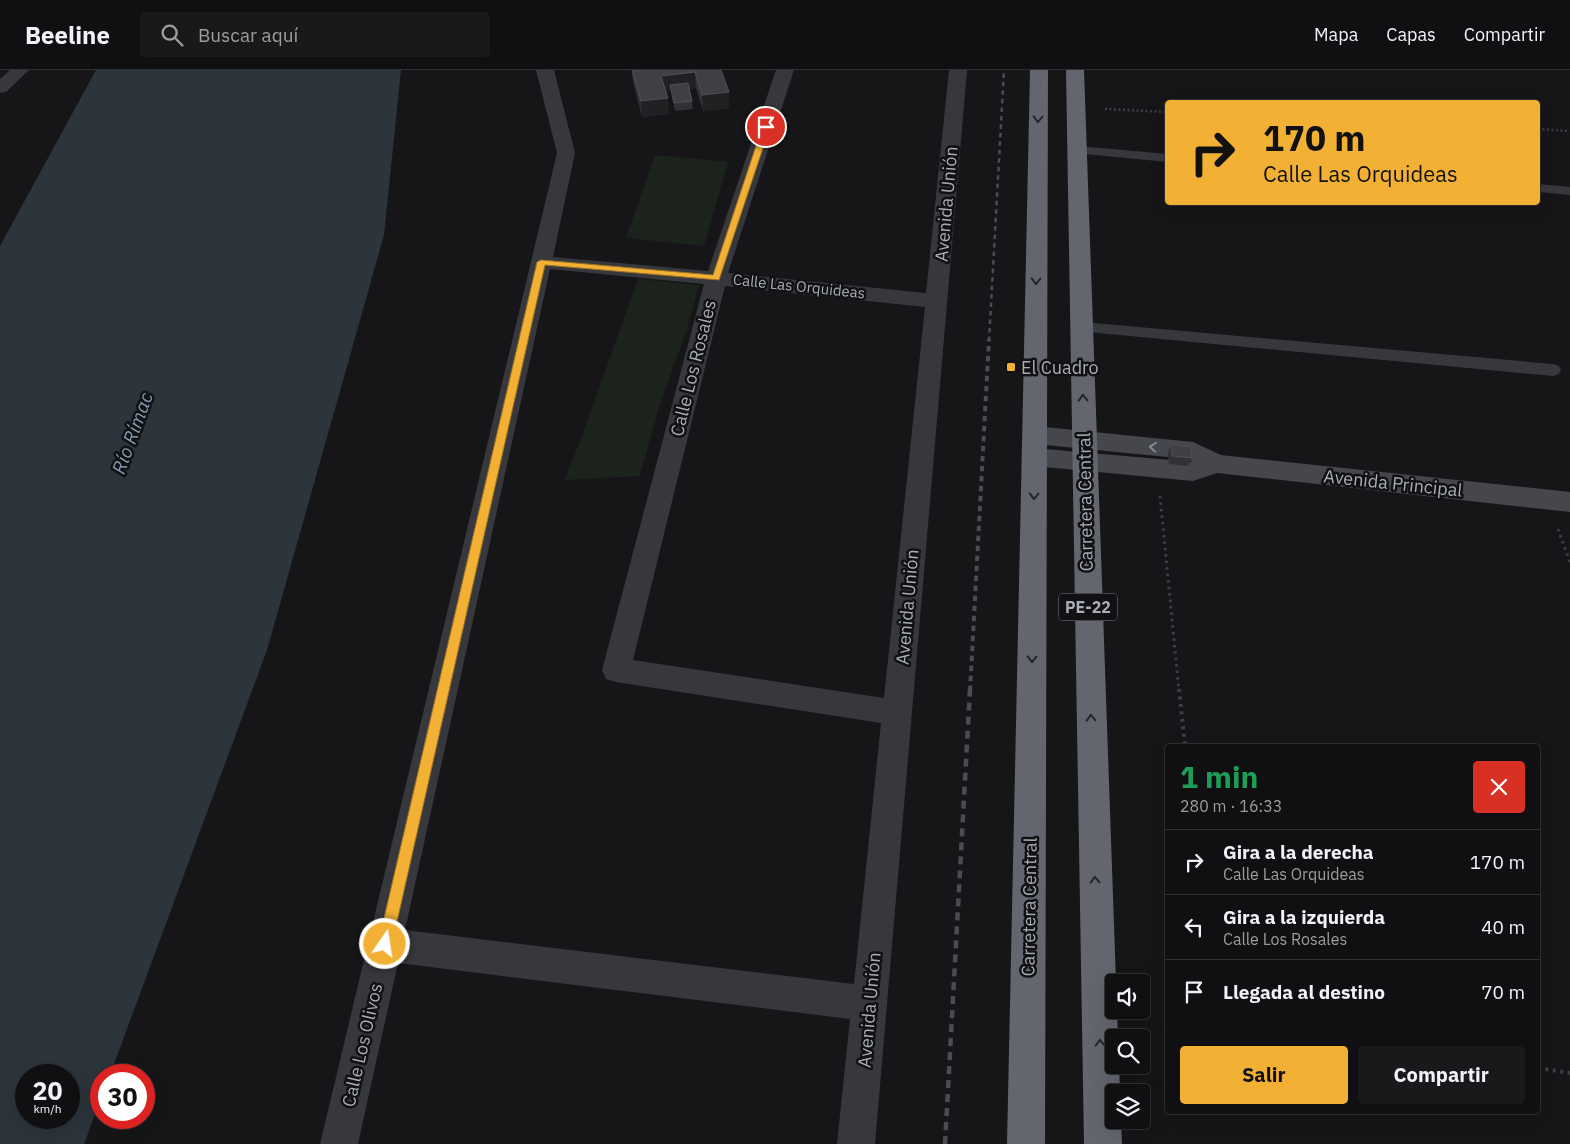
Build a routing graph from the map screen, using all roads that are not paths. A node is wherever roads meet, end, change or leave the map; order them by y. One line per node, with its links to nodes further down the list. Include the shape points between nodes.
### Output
1 (20, 70): 7 (street)
2 (545, 70): 12 (street, Calle Los Olivos, via 566,153)
3 (785, 70): 13 (street, Calle Los Rosales)
4 (958, 70): 14 (street, Avenida Unión)
5 (1039, 70): 17 (highway, Carretera Central, one-way to 17)
6 (1075, 70): 8 (highway, Carretera Central / PE-22)
7 (0, 88)
8 (1078, 150): 9 (lane); 15 (highway, Carretera Central / PE-22)
9 (1165, 158)
10 (1540, 188): 11 (lane)
11 (1570, 191)
12 (541, 262): 13 (street, Calle Las Orquideas); 22 (street, Calle Los Olivos)
13 (716, 278): 14 (street, Calle Las Orquideas); 21 (street, Calle Los Rosales, via 616,670)
14 (936, 301): 21 (street, Avenida Unión)
15 (1082, 328): 16 (lane); 18 (highway, Carretera Central / PE-22, one-way to 15)
16 (1553, 370)
17 (1035, 446): 18 (street, Avenida Principal); 26 (highway, Carretera Central, one-way to 26)
18 (1084, 451): 19 (street, Avenida Principal, one-way to 18, via 1193,451); 19 (street, Avenida Principal, via 1158,470 1193,472); 27 (highway, Carretera Central / PE-22, one-way to 18)
19 (1216, 464): 20 (street, Avenida Principal)
20 (1570, 502)
21 (897, 713): 23 (street, Avenida Unión)
22 (385, 944): 23 (street); 24 (street, Calle Los Olivos)
23 (870, 1004): 25 (street, Avenida Unión)
24 (339, 1144)
25 (856, 1144)
26 (1026, 1144)
27 (1102, 1144)

